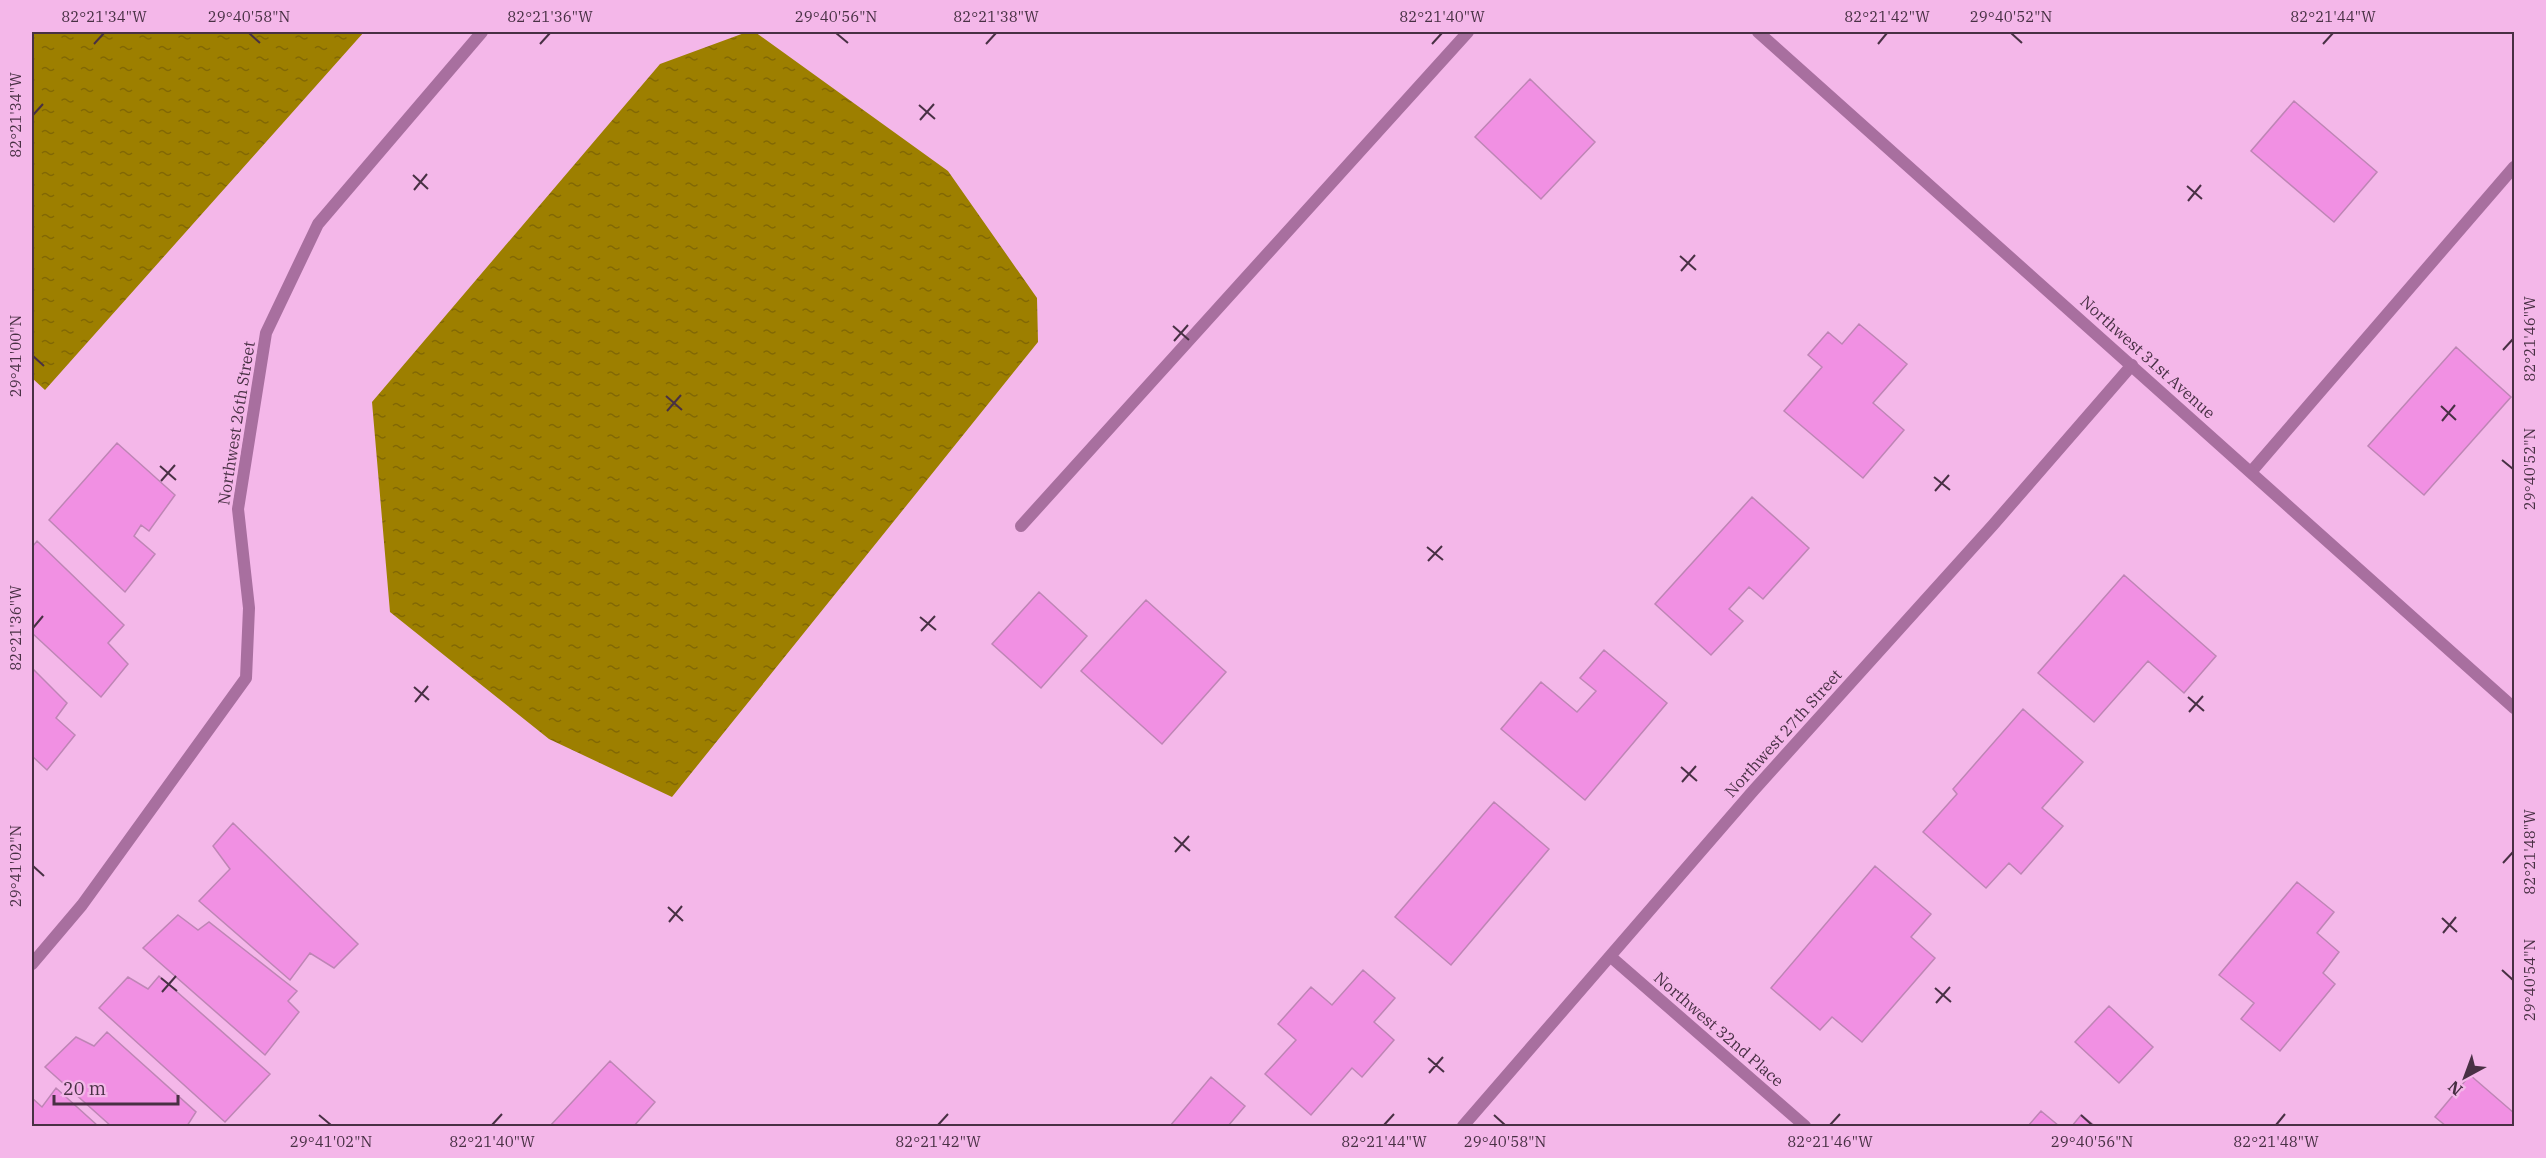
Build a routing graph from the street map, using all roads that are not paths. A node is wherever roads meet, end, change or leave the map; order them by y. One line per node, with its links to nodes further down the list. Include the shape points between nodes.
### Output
1 (482, 32): 10 (street, Northwest 26th Street, via 318,224 266,333 238,509 249,608 246,678 82,904)
2 (1468, 32): 7 (street)
3 (1758, 32): 5 (street, Northwest 31st Avenue)
4 (2514, 167): 6 (street)
5 (2132, 365): 6 (street, Northwest 31st Avenue); 9 (street, Northwest 27th Street, via 1753,791)
6 (2251, 472): 8 (street, Northwest 31st Avenue)
7 (1022, 525)
8 (2514, 708)
9 (1611, 957): 11 (street, Northwest 27th Street); 12 (street, Northwest 32nd Place)
10 (32, 964)
11 (1463, 1126)
12 (1805, 1126)

